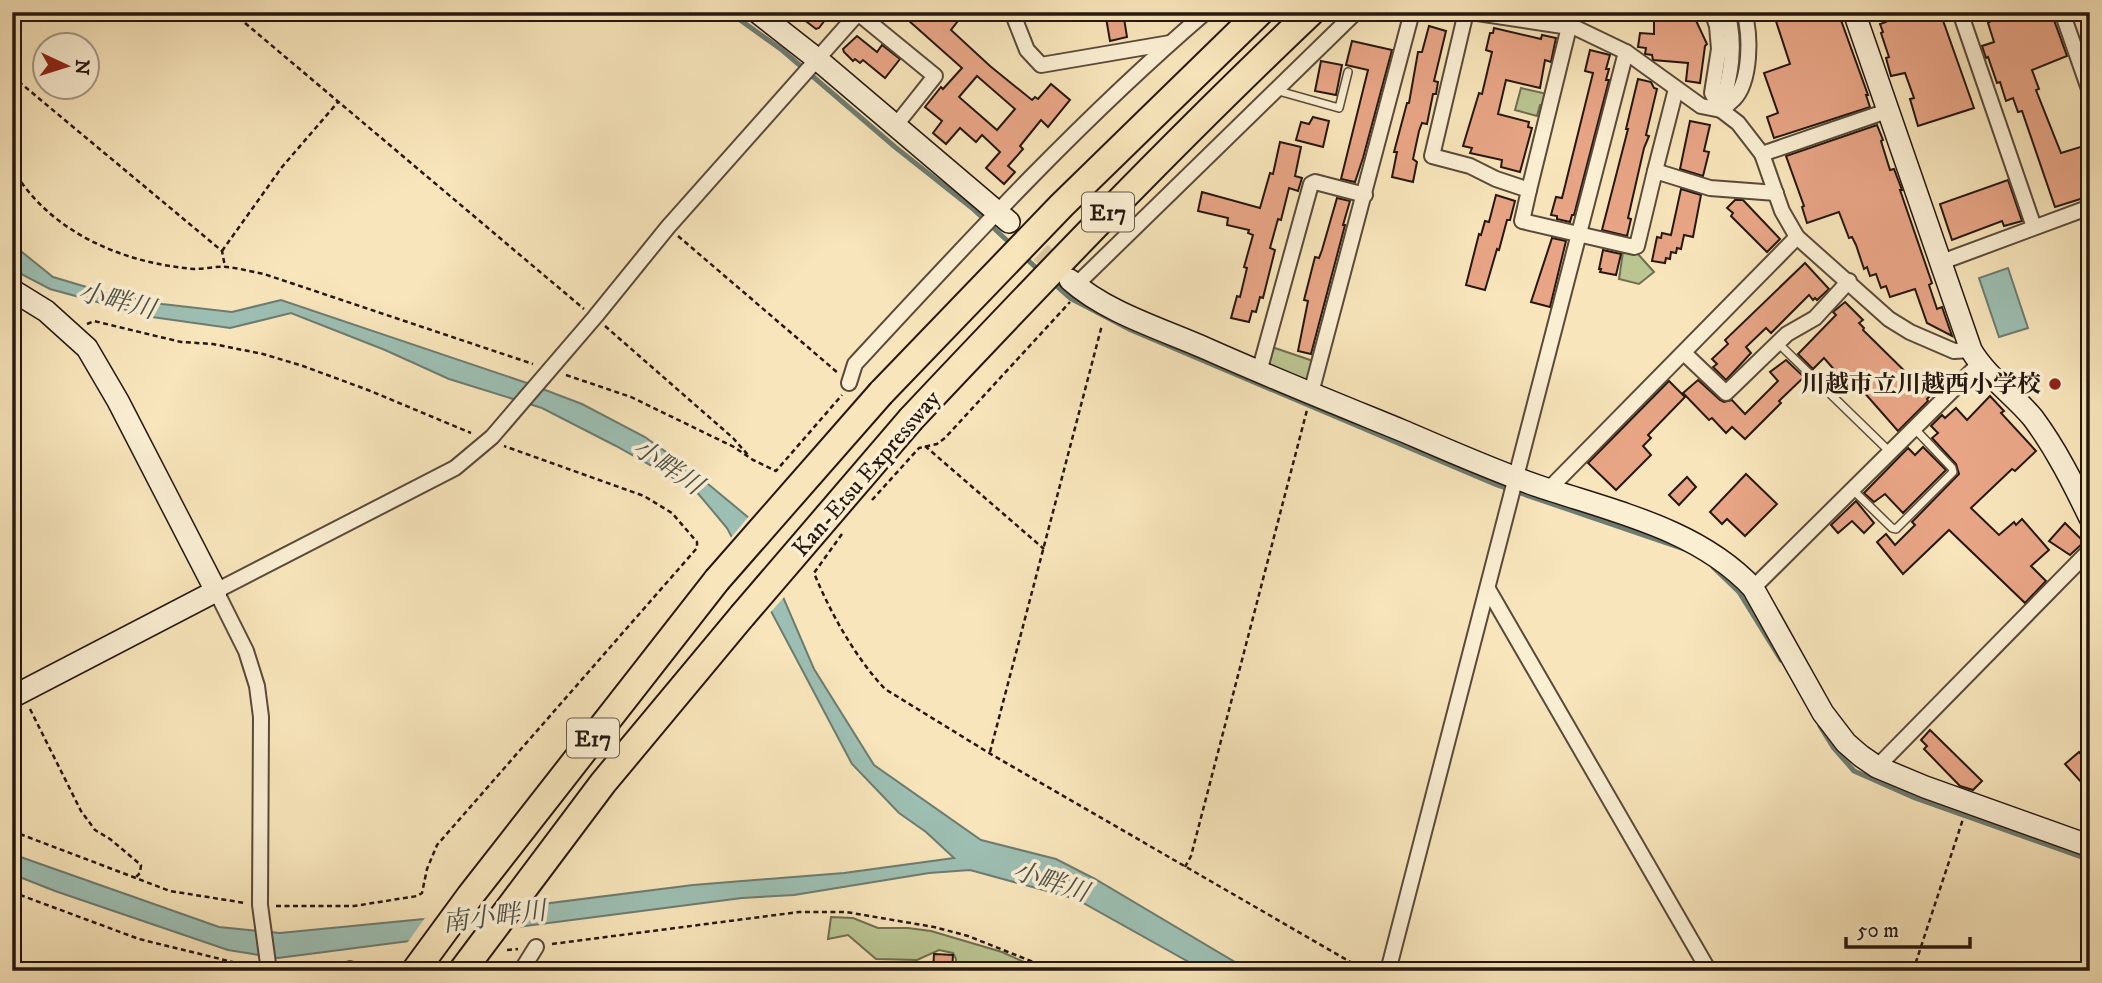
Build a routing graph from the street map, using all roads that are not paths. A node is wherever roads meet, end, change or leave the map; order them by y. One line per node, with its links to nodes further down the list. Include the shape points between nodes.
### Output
1 (757, 12): 20 (street)
2 (1012, 12): 18 (street, via 1027,50 1041,65)
3 (1206, 12): 18 (street)
4 (1260, 12): 62 (highway, Kan-Etsu Expressway / E17, bridge, via 1062,205 881,393 717,580)
5 (1311, 12): 64 (highway, Kan-Etsu Expressway / E17, bridge, via 1205,114 912,418 603,783)
6 (1389, 12): 15 (street)
7 (1412, 12): 32 (street)
8 (1469, 12): 17 (street); 30 (street, via 1432,156)
9 (1712, 12): 25 (street, via 1719,49 1712,93)
10 (1727, 12): 25 (street, via 1733,51)
11 (1745, 12): 25 (street, via 1749,48 1745,75 1736,98)
12 (1854, 12): 26 (street)
13 (1960, 12): 35 (street)
14 (2062, 12): 24 (street)
15 (1356, 13): 23 (street)
16 (853, 14): 20 (street); 27 (street, via 935,76)
17 (1569, 27): 19 (street); 30 (street)
18 (1170, 43): 34 (street)
19 (1626, 52): 22 (street); 36 (street)
20 (815, 61): 27 (street); 57 (street, via 490,439 455,468)
21 (1348, 72): 23 (lane, via 1339,108)
22 (1676, 89): 25 (street, via 1701,106); 29 (street)
23 (1275, 90): 40 (street)
24 (2090, 92)
25 (1721, 110): 28 (street, via 1738,122)
26 (1887, 111): 28 (street); 38 (street)
27 (896, 125): 34 (street)
28 (1762, 154): 31 (street)
29 (1655, 171): 31 (street, via 1710,188); 36 (street, via 1637,246)
30 (1529, 190): 36 (street, via 1522,221)
31 (1776, 193): 37 (street)
32 (1365, 195): 45 (street, via 1311,184); 47 (street)
33 (2090, 207): 35 (street)
34 (1003, 216): 46 (street, via 855,364)
35 (2034, 227): 38 (street)
36 (1580, 234): 50 (street)
37 (1797, 237): 39 (street); 43 (street)
38 (1939, 263): 44 (street)
39 (1849, 281): 42 (street, via 1815,318); 44 (street, via 1910,332)
40 (1076, 285): 45 (street, via 1107,305)
41 (12, 290): 57 (street, via 46,311 87,348)
42 (1778, 342): 43 (street, via 1726,393); 49 (lane)
43 (1684, 353): 51 (street)
44 (1975, 357): 48 (street); 53 (street, via 2031,416)
45 (1259, 372): 47 (street)
46 (849, 383)
47 (1311, 393): 50 (street)
48 (1914, 428): 49 (street); 52 (lane, via 1953,472 1896,529)
49 (1890, 453): 52 (street)
50 (1516, 478): 51 (street); 55 (street)
51 (1548, 489): 56 (street, via 1678,534 1712,554)
52 (1853, 489): 56 (street)
53 (2090, 518)
54 (2090, 550): 59 (street)
55 (1488, 589): 66 (street); 67 (street)
56 (1753, 589): 59 (street, via 1833,728)
57 (216, 592): 58 (street); 63 (street, via 246,651 257,686 261,908)
58 (17, 695)
59 (1877, 767): 60 (street)
60 (2090, 846)
61 (537, 947): 65 (street)
62 (421, 963)
63 (269, 968)
64 (462, 971)
65 (521, 971)
66 (1388, 971)
67 (1709, 971)

